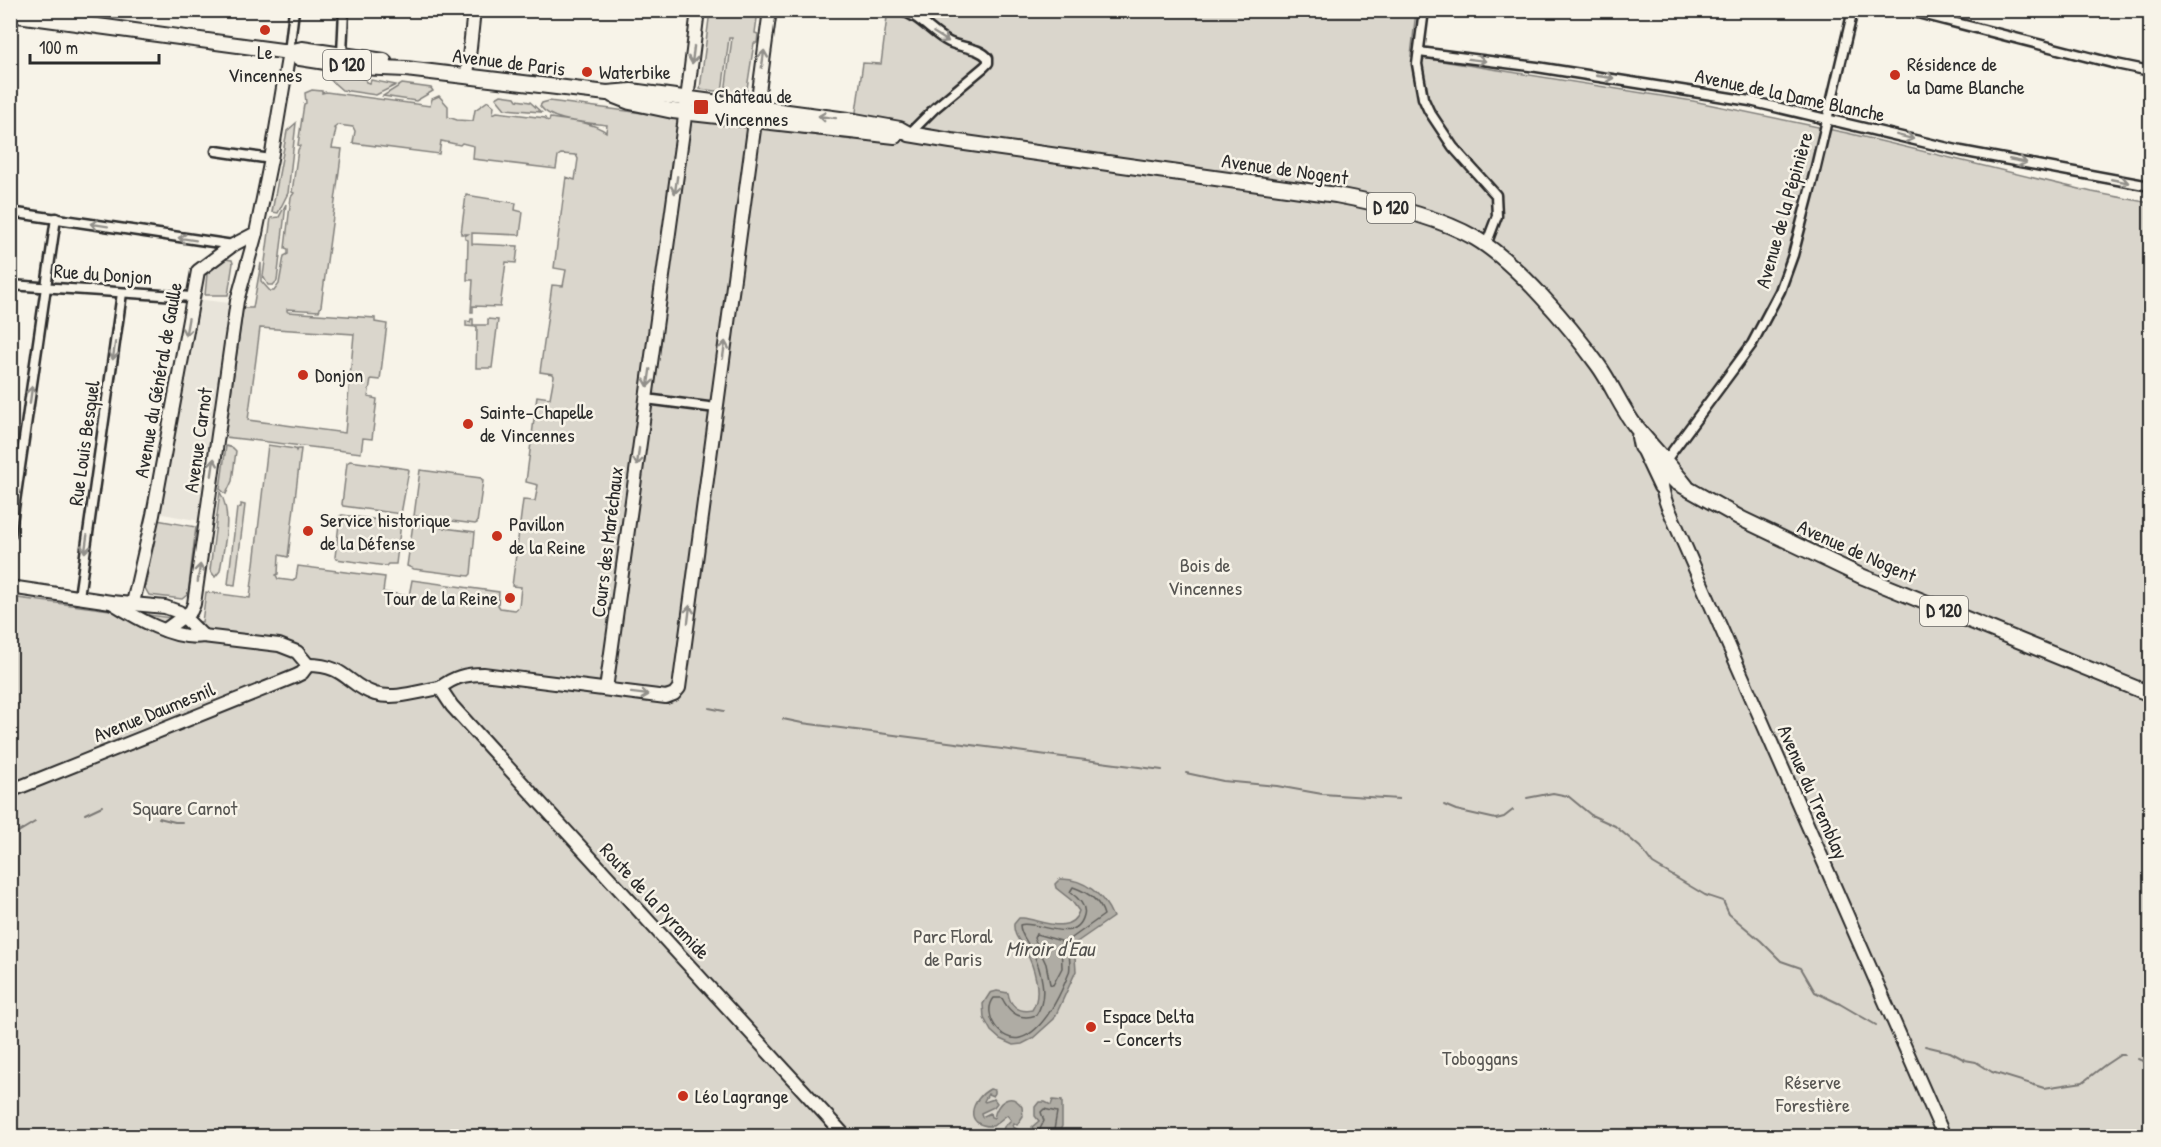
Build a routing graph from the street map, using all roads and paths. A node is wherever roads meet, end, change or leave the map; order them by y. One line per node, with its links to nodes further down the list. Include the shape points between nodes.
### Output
1 (294, 10): 14 (street)
2 (344, 10): 16 (street)
3 (474, 10): 19 (street)
4 (698, 10): 20 (street, Cours des Maréchaux, one-way to 20)
5 (770, 10): 22 (street, one-way to 5)
6 (878, 10): 11 (street)
7 (898, 10): 23 (street, one-way to 23, via 918,19 949,42 988,58 984,67)
8 (1424, 10): 15 (street)
9 (1853, 10): 21 (street, Avenue de la Pépinière)
10 (1906, 10): 18 (street)
11 (868, 11)
12 (10, 14): 13 (main road, Avenue de Paris / D 120)
13 (62, 16): 14 (main road, Avenue de Paris / D 120)
14 (289, 52): 16 (main road, Avenue de Paris / D 120, via 302,49); 17 (main road, Avenue de Paris / D 120, via 300,58 358,67); 25 (street)
15 (1419, 52): 21 (street, Avenue de la Dame Blanche, one-way to 21, via 1684,89); 30 (street, via 1419,81 1429,111 1453,147 1496,195 1497,216)
16 (342, 54): 17 (main road, Avenue de Paris / D 120, via 383,60)
17 (406, 69): 19 (main road, Avenue de Paris / D 120)
18 (2151, 71)
19 (467, 76): 20 (main road, Avenue de Paris / D 120, via 607,93 630,102)
20 (686, 110): 22 (main road, Avenue de Paris / D 120); 37 (street, Cours des Maréchaux, one-way to 37)
21 (1828, 118): 26 (street, Avenue de la Dame Blanche, one-way to 26, via 1961,151); 41 (street, Avenue de la Pépinière, via 1793,255 1768,316 1734,371)
22 (756, 119): 23 (main road, Avenue de Nogent / D 120, via 855,120); 38 (street, one-way to 22)
23 (909, 134): 30 (main road, Avenue de Nogent / D 120, via 1336,195 1430,219)
24 (216, 151): 25 (street)
25 (271, 159): 29 (street)
26 (2151, 186)
27 (10, 212): 28 (street)
28 (56, 218): 31 (street, one-way to 28); 34 (street)
29 (256, 233): 31 (street, Avenue du Général de Gaulle); 32 (street, Avenue Carnot)
30 (1486, 245): 39 (main road, Avenue de Nogent / D 120, via 1559,316 1599,366)
31 (233, 246): 32 (street); 36 (street, Avenue du Général de Gaulle, via 198,271)
32 (247, 266): 48 (street, Avenue Carnot, one-way to 32, via 194,604 237,301)
33 (10, 285): 34 (street, Rue du Donjon)
34 (46, 286): 35 (street, Rue du Donjon); 43 (street, one-way to 34)
35 (122, 293): 36 (street, Rue du Donjon); 45 (street, Rue Louis Besquel, one-way to 45)
36 (192, 297): 47 (street, Avenue du Général de Gaulle, one-way to 47)
37 (646, 399): 38 (street); 53 (street, Cours des Maréchaux, one-way to 53)
38 (716, 408): 53 (street, one-way to 38, via 666,697 674,694 680,684)
39 (1635, 426): 40 (main road, Avenue de Nogent / D 120); 41 (main road, Avenue de Nogent / D 120)
40 (1641, 447): 41 (main road, Avenue de Nogent / D 120); 42 (street)
41 (1664, 465): 42 (street, Avenue du Tremblay); 54 (main road, Avenue de Nogent / D 120, via 1676,482 1710,503 1861,576)
42 (1662, 491): 57 (street, Avenue du Tremblay)
43 (10, 536)
44 (10, 587): 45 (street)
45 (79, 597): 46 (street)
46 (111, 602): 47 (street); 49 (street)
47 (133, 603): 48 (street, via 174,609)
48 (184, 616): 49 (street); 50 (street)
49 (165, 630): 50 (street)
50 (203, 636): 51 (street, via 279,645 297,652)
51 (308, 665): 52 (street, via 336,669 364,689 384,696); 55 (street, Avenue Daumesnil, via 302,673 278,684)
52 (440, 688): 53 (street, via 457,677 483,674); 56 (street, Route de la Pyramide)
53 (606, 689)
54 (2151, 694)
55 (10, 791)
56 (845, 1137)
57 (1944, 1137)

